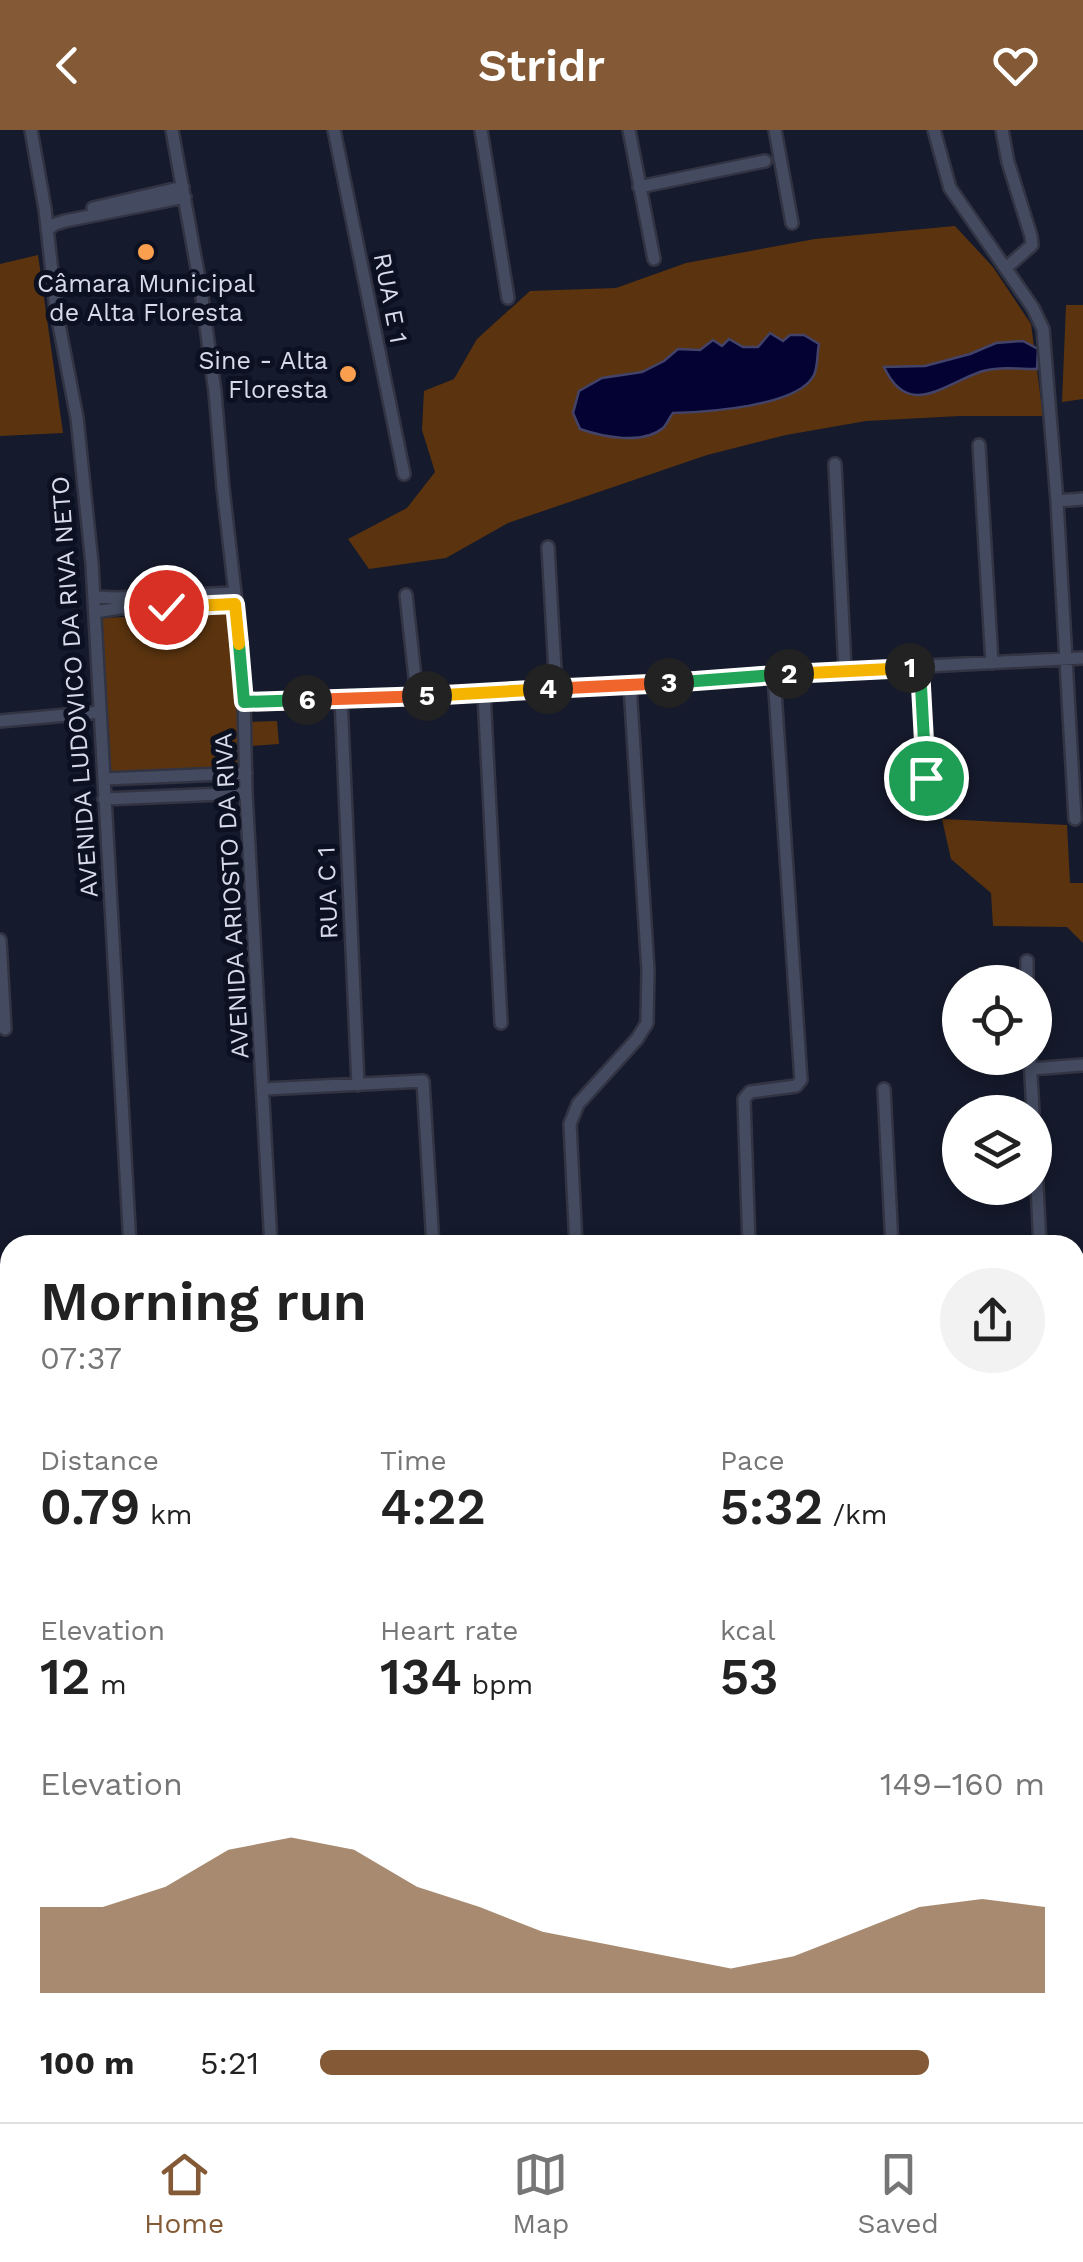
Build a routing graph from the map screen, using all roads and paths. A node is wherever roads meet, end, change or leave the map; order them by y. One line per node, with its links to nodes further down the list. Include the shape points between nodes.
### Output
1 (31, 130): 12 (street, AVENIDA LUDOVICO DA RIVA NETO)
2 (172, 130): 11 (street, AVENIDA ARIOSTO DA RIVA)
3 (334, 130): 20 (street, RUA E 1)
4 (480, 130): 17 (street)
5 (629, 130): 10 (street)
6 (775, 130): 13 (street)
7 (934, 130): 16 (street, via 950,188)
8 (1002, 130): 16 (street, via 1032,236 1032,245)
9 (765, 160): 10 (street)
10 (639, 187): 15 (street)
11 (184, 192): 12 (street, via 62,214); 14 (street); 26 (street, AVENIDA ARIOSTO DA RIVA, via 216,392)
12 (45, 208): 14 (street, AVENIDA LUDOVICO DA RIVA NETO)
13 (792, 223)
14 (48, 230): 25 (street, AVENIDA LUDOVICO DA RIVA NETO, via 77,418)
15 (654, 259)
16 (1006, 268): 22 (street, via 1043,329)
17 (508, 298)
18 (979, 445): 31 (street)
19 (835, 464): 33 (street)
20 (404, 474)
21 (1083, 499): 22 (street)
22 (1057, 501): 30 (street)
23 (548, 547): 36 (street)
24 (406, 595): 38 (street)
25 (94, 597): 27 (street); 28 (street, AVENIDA LUDOVICO DA RIVA NETO)
26 (235, 598): 27 (street); 40 (street, AVENIDA ARIOSTO DA RIVA)
27 (167, 602): 28 (street)
28 (95, 612): 41 (street, AVENIDA LUDOVICO DA RIVA NETO)
29 (1083, 658): 30 (street)
30 (1066, 660): 31 (street); 48 (street)
31 (992, 663): 32 (street)
32 (920, 668): 33 (street); 45 (street)
33 (845, 670): 34 (street)
34 (774, 676): 35 (street); 64 (street, via 801,1080 744,1099)
35 (630, 686): 36 (street); 63 (street, via 647,1023 578,1104 570,1124)
36 (556, 688): 37 (street)
37 (484, 694): 38 (street); 52 (street)
38 (417, 696): 39 (street)
39 (341, 698): 40 (street); 56 (street, RUA C 1)
40 (244, 702): 43 (street, AVENIDA ARIOSTO DA RIVA)
41 (100, 712): 42 (street); 44 (street, AVENIDA LUDOVICO DA RIVA NETO)
42 (0, 720)
43 (246, 773): 44 (street); 46 (street, AVENIDA ARIOSTO DA RIVA)
44 (104, 778): 47 (street, AVENIDA LUDOVICO DA RIVA NETO)
45 (926, 778)
46 (246, 792): 47 (street); 58 (street, AVENIDA ARIOSTO DA RIVA)
47 (104, 799): 60 (street, AVENIDA LUDOVICO DA RIVA NETO)
48 (1075, 820)
49 (0, 940): 53 (street)
50 (1027, 960): 51 (street)
51 (1027, 965)
52 (501, 1023)
53 (5, 1029)
54 (1052, 1064): 55 (street)
55 (1083, 1065)
56 (358, 1085): 58 (street); 62 (street, via 423,1081)
57 (884, 1088): 65 (street)
58 (264, 1089): 61 (street, AVENIDA ARIOSTO DA RIVA)
59 (1038, 1205): 66 (street)
60 (129, 1235)
61 (271, 1235)
62 (432, 1235)
63 (576, 1235)
64 (749, 1235)
65 (891, 1235)
66 (1039, 1235)

